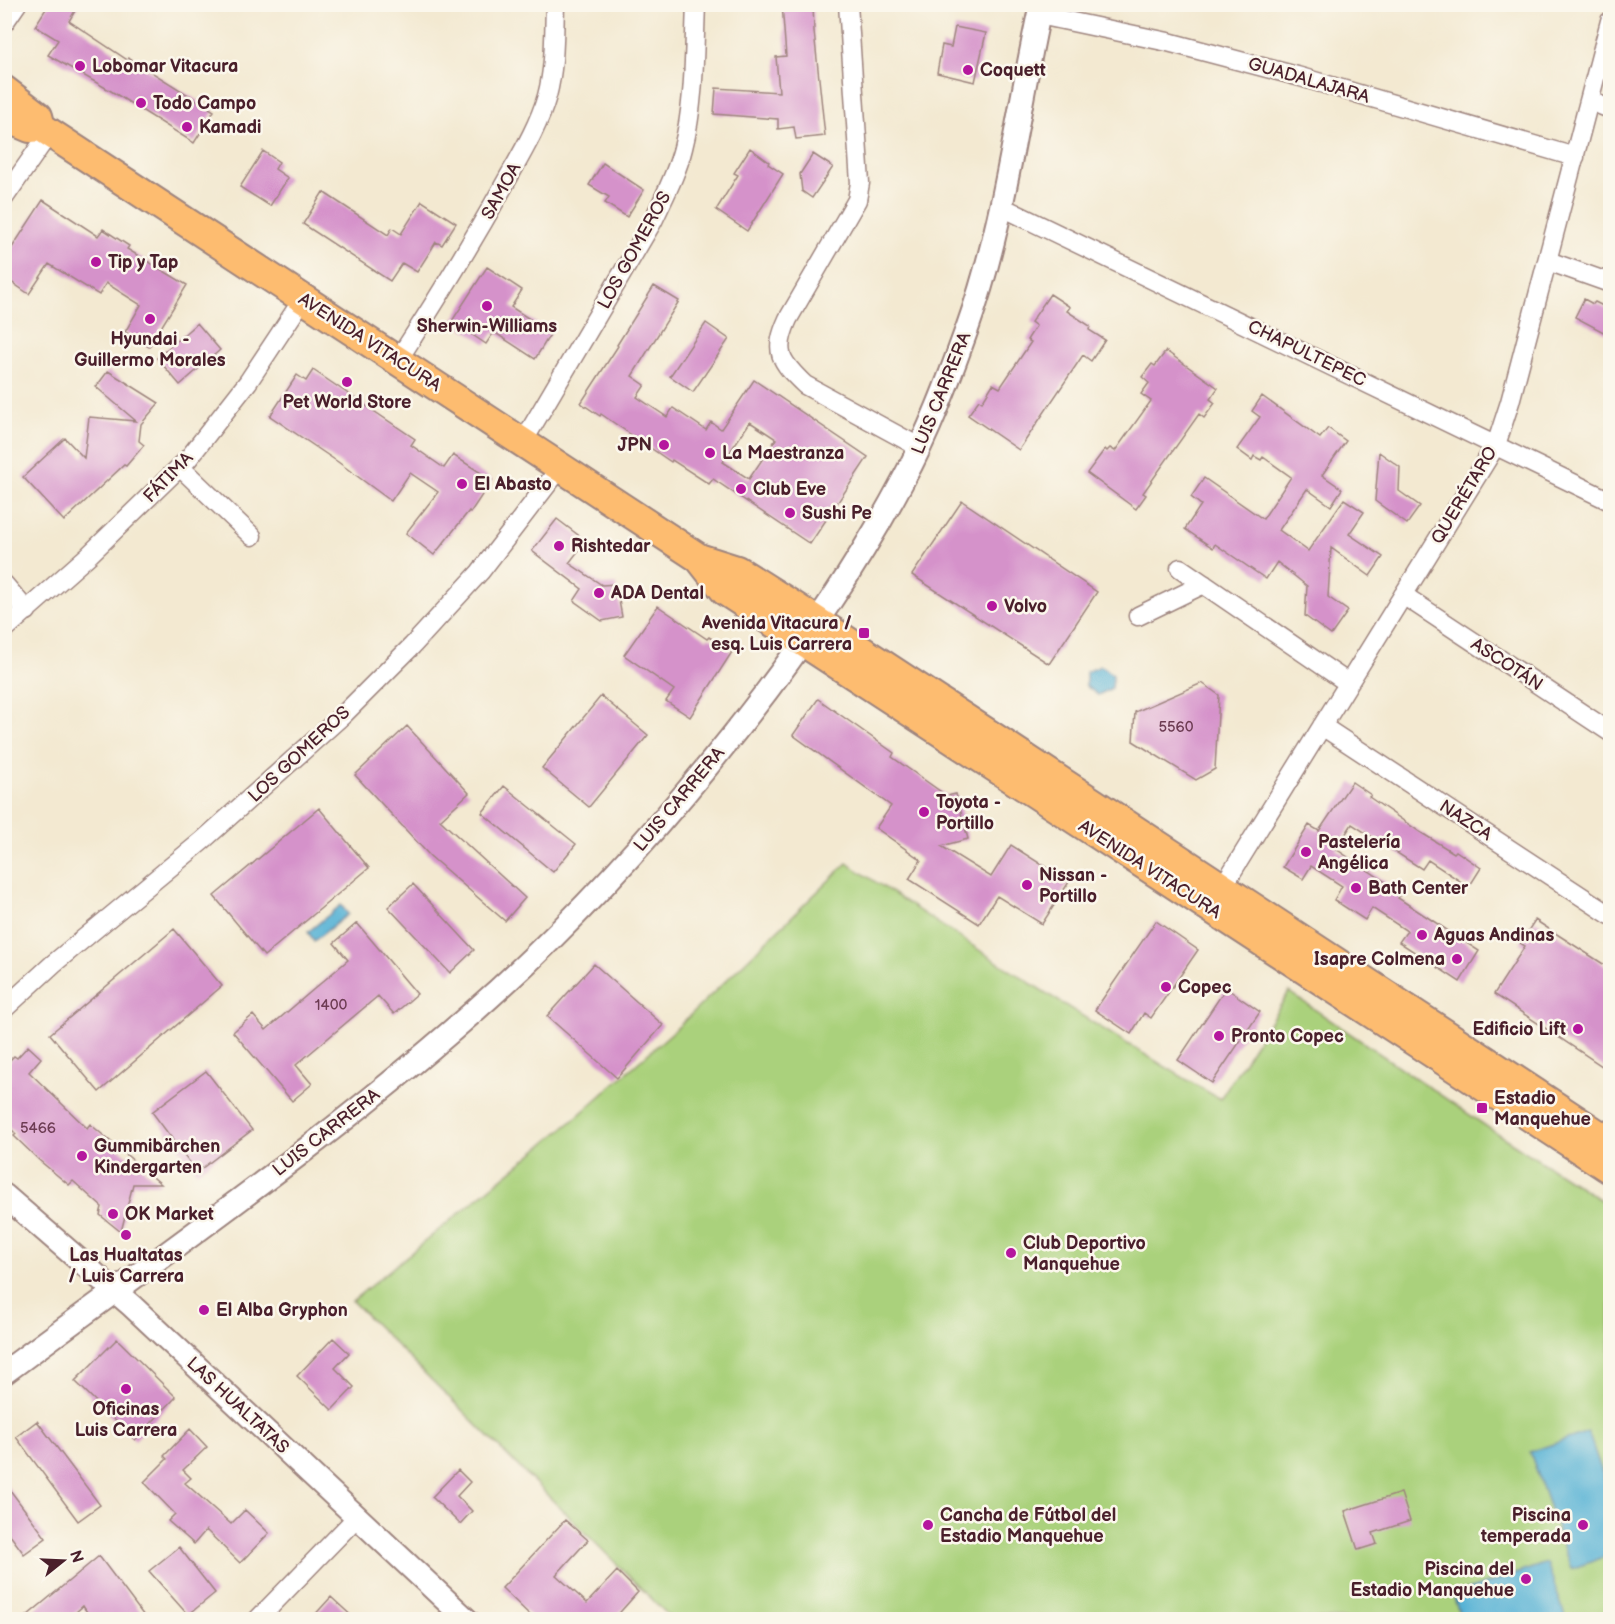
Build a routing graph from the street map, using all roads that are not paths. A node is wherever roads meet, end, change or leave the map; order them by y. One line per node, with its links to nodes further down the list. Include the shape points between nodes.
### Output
1 (17, 4): 7 (street)
2 (555, 4): 19 (street, SAMOA, via 552,72 539,119 463,258)
3 (696, 4): 20 (street, LOS GOMEROS, via 688,122 670,184 653,221)
4 (848, 4): 22 (street, via 860,183 856,200 788,319 779,339 781,355 789,370 805,385)
5 (1040, 10): 13 (street, GUADALAJARA, via 1298,76); 15 (street, LUIS CARRERA)
6 (1611, 21): 9 (street, QUERÉTARO)
7 (4, 23)
8 (4, 90): 12 (main road, AVENIDA VITACURA, via 38,116)
9 (1590, 101): 10 (street); 13 (street, QUERÉTARO)
10 (1611, 109)
11 (4, 117): 12 (main road, AVENIDA VITACURA)
12 (46, 130): 14 (street); 18 (main road, AVENIDA VITACURA)
13 (1575, 157): 16 (street, QUERÉTARO)
14 (4, 198)
15 (1002, 207): 21 (street, CHAPULTEPEC); 22 (street, LUIS CARRERA, via 970,322)
16 (1548, 261): 17 (street); 21 (street, QUERÉTARO)
17 (1611, 283)
18 (303, 299): 19 (main road, AVENIDA VITACURA); 23 (street, FÁTIMA, via 248,382)
19 (398, 360): 20 (main road, AVENIDA VITACURA)
20 (524, 442): 24 (main road, AVENIDA VITACURA)
21 (1496, 445): 25 (street, CHAPULTEPEC); 30 (street, QUERÉTARO)
22 (919, 447): 34 (street, LUIS CARRERA, via 867,544)
23 (180, 467): 26 (street); 31 (street, FÁTIMA)
24 (560, 468): 34 (main road, AVENIDA VITACURA, via 699,558 737,570); 40 (street, LOS GOMEROS, via 480,572 343,715 202,842)
25 (1611, 501)
26 (252, 536)
27 (1180, 568): 29 (street)
28 (4, 584): 31 (street)
29 (1204, 584): 32 (street); 35 (street)
30 (1403, 595): 35 (street, QUERÉTARO); 37 (street, ASCOTÁN)
31 (27, 611): 33 (street, FÁTIMA)
32 (1138, 616)
33 (4, 630)
34 (810, 632): 38 (main road, AVENIDA VITACURA); 41 (main road, AVENIDA VITACURA); 43 (street, LUIS CARRERA, via 669,814 533,957 348,1116)
35 (1348, 683): 36 (street, QUERÉTARO)
36 (1322, 726): 38 (street, QUERÉTARO); 39 (street, NAZCA)
37 (1611, 732)
38 (1222, 888): 41 (main road, AVENIDA VITACURA)
39 (1611, 915)
40 (4, 1009)
41 (1607, 1154)
42 (4, 1195): 43 (street, LAS HUALTATAS)
43 (115, 1291): 44 (street, LUIS CARRERA); 45 (street, LAS HUALTATAS)
44 (4, 1373)
45 (358, 1516): 46 (street); 47 (street, LAS HUALTATAS)
46 (257, 1620)
47 (467, 1620)

